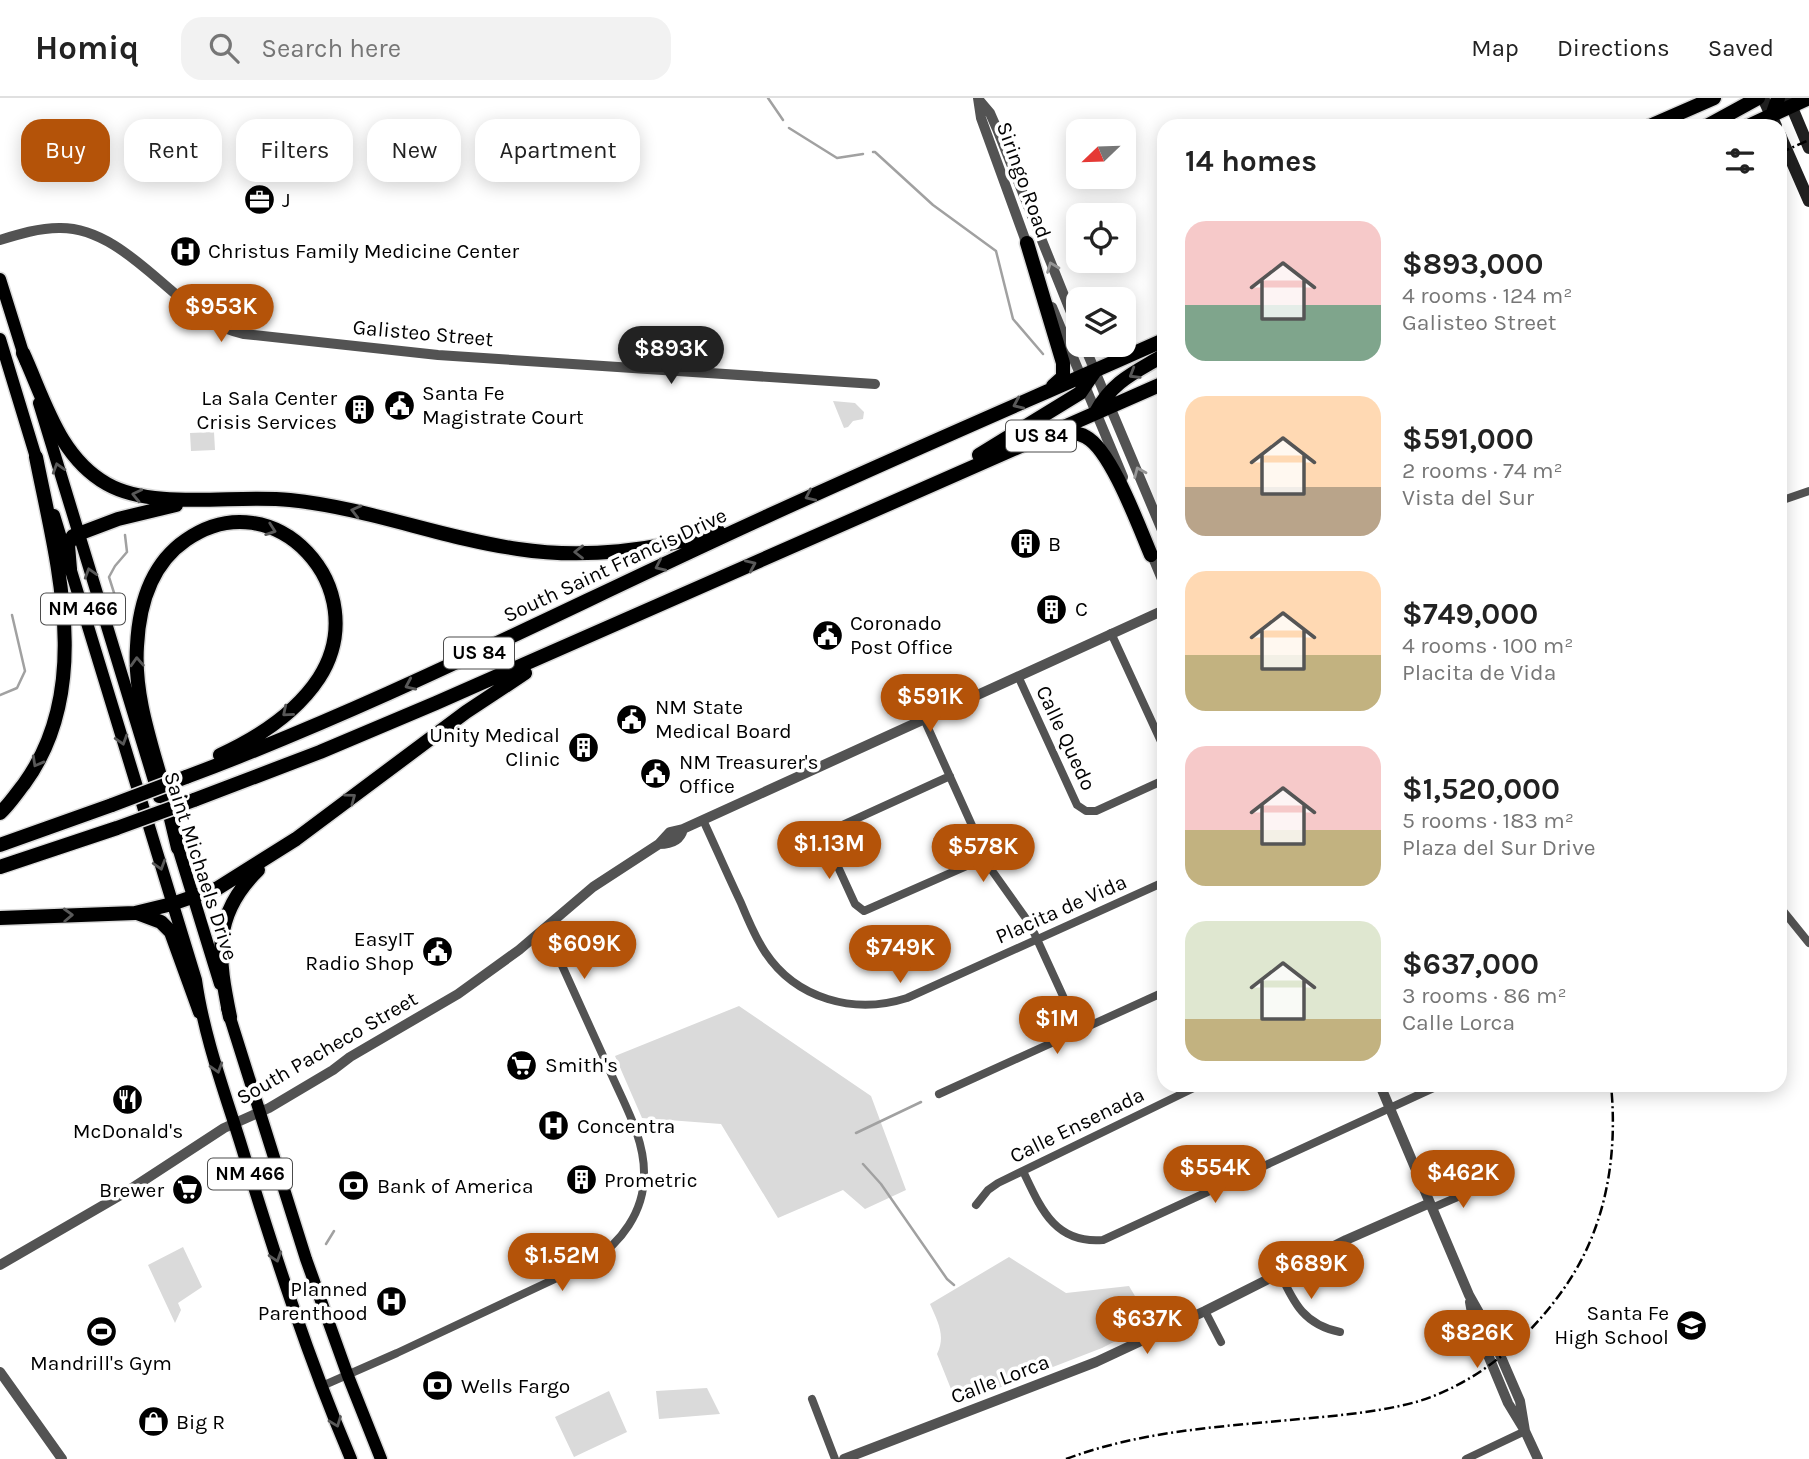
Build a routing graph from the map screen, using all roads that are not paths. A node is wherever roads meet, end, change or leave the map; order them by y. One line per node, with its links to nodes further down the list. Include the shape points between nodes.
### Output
1 (1714, 98): 8 (highway)
2 (1758, 98): 9 (highway)
3 (1763, 98): 10 (main road)
4 (1778, 98): 11 (highway)
5 (980, 99): 17 (street, Siringo Road, via 981,118); 19 (street, Siringo Road, one-way to 5, via 997,129)
6 (1809, 99): 7 (highway)
7 (1789, 102): 12 (highway); 13 (main road)
8 (1666, 119)
9 (1720, 119)
10 (1773, 119)
11 (1774, 119)
12 (1776, 119)
13 (1809, 148)
14 (1787, 151): 15 (main road)
15 (1809, 201)
16 (0, 240): 27 (street, Galisteo Street, via 57,228 103,239 201,317 244,334 438,355)
17 (1027, 243): 26 (street, Siringo Road); 29 (highway, via 1063,363 1063,377)
18 (0, 279): 22 (main road, Saint Michaels Drive / NM 466)
19 (1066, 300)
20 (0, 339): 32 (main road, Saint Michaels Drive / NM 466)
21 (1157, 343): 25 (highway, South Saint Francis Drive / US 84)
22 (23, 354): 36 (highway, one-way to 22, via 144,497 119,490 94,475 62,440); 40 (main road, Saint Michaels Drive / NM 466, one-way to 22)
23 (1089, 357): 25 (street)
24 (1157, 359): 30 (highway, one-way to 30, via 1116,384)
25 (1095, 370): 26 (highway, South Saint Francis Drive / US 84); 30 (street)
26 (1083, 382): 29 (highway, South Saint Francis Drive / US 84); 31 (street, Siringo Road); 35 (highway, via 1072,399)
27 (876, 384)
28 (1157, 385): 30 (highway)
29 (1046, 391): 38 (highway, South Saint Francis Drive / US 84, one-way to 38)
30 (1108, 400): 31 (highway); 39 (street, one-way to 30)
31 (1096, 412): 33 (highway, US 84); 41 (street, Siringo Road)
32 (36, 457): 43 (main road, Saint Michaels Drive / NM 466); 53 (highway, one-way to 53, via 61,582 64,678 48,743 31,774)
33 (987, 460): 35 (highway, US 84); 41 (highway, via 1061,435 1083,435 1096,443 1113,471)
34 (1809, 491): 37 (street)
35 (914, 493): 45 (highway, US 84, one-way to 35)
36 (205, 499): 38 (highway, one-way to 36, via 653,546 602,552 546,551 476,541 346,508 265,497); 40 (highway)
37 (1787, 499)
38 (766, 516): 50 (highway, South Saint Francis Drive / US 84, one-way to 50, via 385,696 280,742)
39 (1157, 518)
40 (78, 533): 43 (highway, via 68,545); 57 (main road, Saint Michaels Drive / NM 466, one-way to 40)
41 (1151, 555): 42 (street, Siringo Road)
42 (1157, 568)
43 (71, 569): 62 (main road, Saint Michaels Drive / NM 466, one-way to 62)
44 (1157, 613): 46 (street, South Pacheco Street)
45 (599, 632): 55 (highway, one-way to 45, via 501,687); 59 (highway, US 84, bridge, via 375,729 194,800)
46 (1111, 633): 47 (street, South Pacheco Street); 49 (street)
47 (1018, 676): 48 (street, South Pacheco Street); 52 (street, Calle Quedo, via 1077,805 1096,811)
48 (923, 719): 51 (street); 54 (street, South Pacheco Street)
49 (1157, 733)
50 (185, 775): 56 (highway, South Saint Francis Drive / US 84, bridge); 57 (highway, one-way to 50, via 142,710 136,650 144,601 163,560 193,535 228,523 271,528 305,548 326,577 336,611 332,650 310,690 281,718 255,738)
51 (950, 776): 58 (street); 58 (street, via 830,832 827,842 844,880 857,907 867,911)
52 (1157, 783)
53 (0, 813)
54 (703, 820): 66 (street, South Pacheco Street, via 593,887); 67 (street, Placita de Vida, via 765,952 787,977 819,996 855,1005 894,1002)
55 (296, 839): 61 (highway, via 228,883); 71 (highway, via 249,878 229,910 220,949)
56 (0, 845)
57 (178, 848): 61 (main road, Saint Michaels Drive / NM 466)
58 (987, 857): 67 (street)
59 (0, 867)
60 (1157, 884): 67 (street, Placita de Vida)
61 (194, 898): 62 (highway); 71 (main road, Saint Michaels Drive / NM 466)
62 (172, 905): 63 (highway); 70 (main road, Saint Michaels Drive / NM 466)
63 (135, 913): 65 (highway, one-way to 63); 70 (highway, via 161,922 171,932)
64 (1787, 916): 68 (street)
65 (0, 918)
66 (545, 928): 78 (street, South Pacheco Street, via 468,987); 90 (street, via 630,1115 642,1153 641,1199 631,1223 591,1262)
67 (1037, 939): 72 (street)
68 (1809, 943)
69 (1157, 995): 72 (street)
70 (200, 1012): 79 (main road, Saint Michaels Drive / NM 466, one-way to 79)
71 (230, 1017): 78 (main road, Saint Michaels Drive / NM 466)
72 (1079, 1031): 76 (street)
73 (1186, 1092): 80 (street, Calle Ensenada)
74 (1383, 1092): 77 (street)
75 (1424, 1092): 77 (street)
76 (939, 1094)
77 (1389, 1107): 80 (street, via 1103,1240 1077,1239 1053,1224); 83 (street)
78 (259, 1113): 79 (street, South Pacheco Street); 90 (main road, Saint Michaels Drive / NM 466)
79 (234, 1123): 84 (street, South Pacheco Street); 91 (main road, Saint Michaels Drive / NM 466, one-way to 91)
80 (1023, 1171): 82 (street, Calle Ensenada, via 993,1186)
81 (1483, 1186): 83 (street)
82 (976, 1205)
83 (1431, 1206): 85 (street, Calle Lorca); 93 (street, via 1520,1401)
84 (0, 1265)
85 (1280, 1273): 86 (street, Calle Lorca); 87 (street, via 1301,1312 1321,1328)
86 (1205, 1311): 88 (street); 98 (street, Calle Lorca, via 1079,1370)
87 (1340, 1332)
88 (1221, 1342)
89 (0, 1372): 94 (street)
90 (348, 1376): 91 (street); 96 (main road, Saint Michaels Drive / NM 466)
91 (322, 1386): 95 (main road, Saint Michaels Drive / NM 466, one-way to 95)
92 (812, 1399): 97 (street)
93 (1525, 1431): 99 (street); 100 (street)
94 (62, 1459)
95 (351, 1459)
96 (381, 1459)
97 (835, 1459)
98 (844, 1459)
99 (1466, 1459)
100 (1538, 1459)

